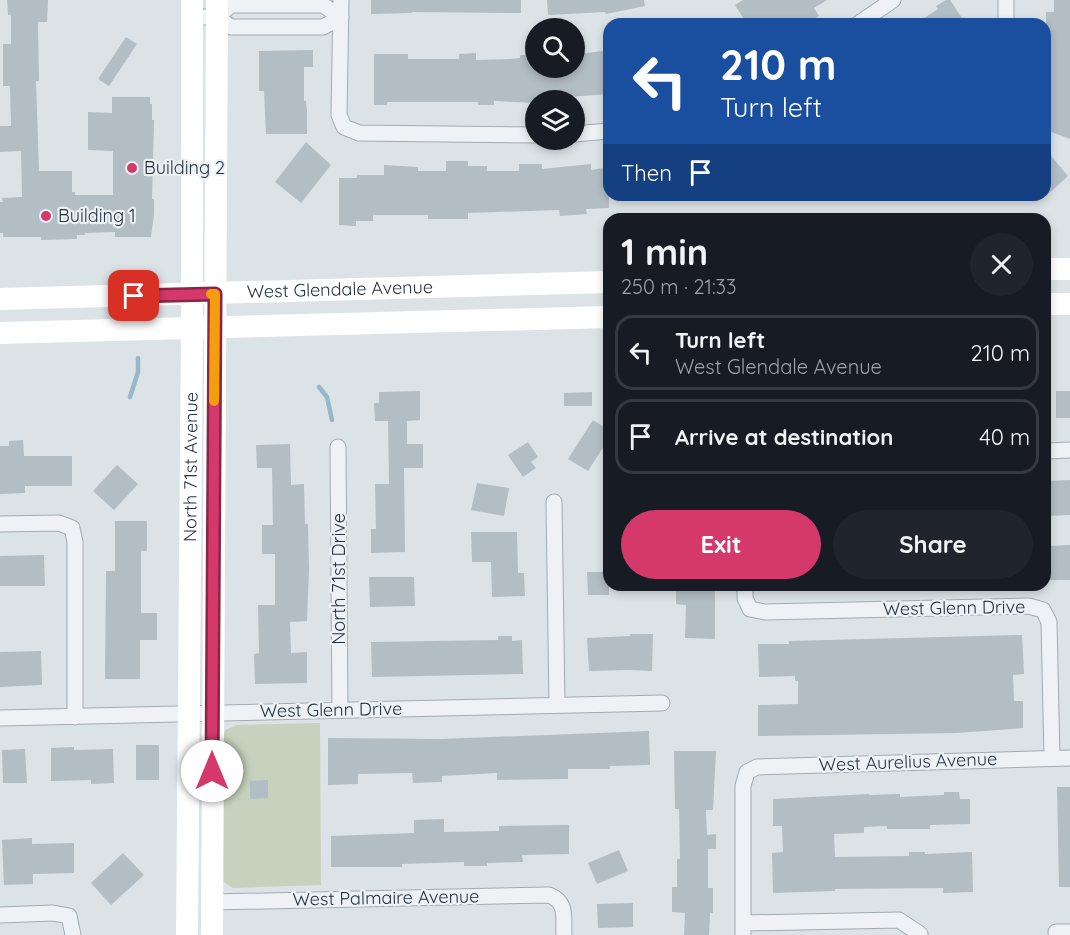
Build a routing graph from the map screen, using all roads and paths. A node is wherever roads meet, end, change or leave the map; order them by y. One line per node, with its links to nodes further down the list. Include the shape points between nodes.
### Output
1 (341, 0): 6 (street)
2 (893, 0): 7 (street)
3 (1006, 0): 8 (street)
4 (191, 8): 5 (street); 15 (street, North 71st Avenue)
5 (217, 9): 6 (street, via 231,5 323,5); 6 (street, via 231,27 323,27); 16 (street, North 71st Avenue)
6 (341, 17): 11 (street, via 339,115 344,127 359,133)
7 (867, 18)
8 (1006, 18)
9 (603, 132): 10 (street)
10 (585, 133)
11 (525, 135)
12 (1070, 269): 13 (street)
13 (1051, 270)
14 (603, 282): 16 (street, West Glendale Avenue)
15 (192, 294): 16 (street, West Glendale Avenue); 17 (street, West Glendale Avenue); 22 (street, North 71st Avenue)
16 (215, 294): 21 (street, North 71st Avenue)
17 (0, 299)
18 (1051, 304): 19 (street)
19 (1070, 304)
20 (603, 317): 21 (street, West Glendale Avenue)
21 (215, 328): 22 (street, West Glendale Avenue); 34 (street, North 71st Avenue)
22 (192, 329): 23 (street, West Glendale Avenue); 33 (street, North 71st Avenue)
23 (0, 333)
24 (338, 447): 32 (street, North 71st Drive)
25 (1070, 450): 26 (street)
26 (1051, 451)
27 (554, 502): 31 (street)
28 (0, 525): 35 (street, via 58,523 72,528)
29 (745, 591): 37 (street, West Glenn Drive, via 750,609 765,612 1029,606 1044,610 1049,622)
30 (662, 703): 31 (street, West Glenn Drive)
31 (557, 705): 32 (street, West Glenn Drive)
32 (340, 710): 34 (street, West Glenn Drive)
33 (189, 714): 34 (street, West Glenn Drive); 35 (street, West Glenn Drive); 44 (street, North 71st Avenue)
34 (212, 714): 39 (street, North 71st Avenue)
35 (75, 717): 36 (street, West Glenn Drive)
36 (0, 718)
37 (1052, 758): 38 (street, West Aurelius Avenue); 41 (street, West Aurelius Avenue, via 757,767 747,772 742,786)
38 (1070, 758)
39 (212, 902): 45 (street, North 71st Avenue); 46 (street, West Palmaire Avenue, via 549,895 558,898 563,910)
40 (0, 915): 43 (street, via 69,916)
41 (743, 929): 42 (street, via 899,920)
42 (920, 934)
43 (73, 935)
44 (187, 935)
45 (212, 935)
46 (564, 935)

